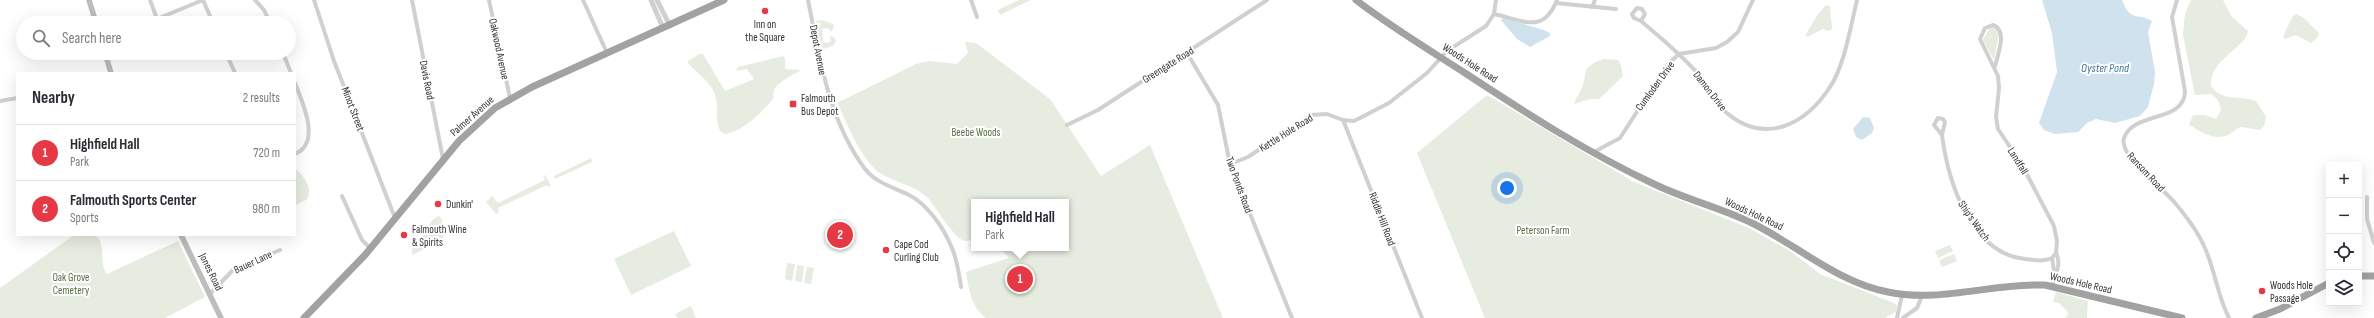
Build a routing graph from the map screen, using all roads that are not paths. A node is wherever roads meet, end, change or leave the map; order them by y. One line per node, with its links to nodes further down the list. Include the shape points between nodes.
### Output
1 (89, 0): 25 (main road)
2 (150, 0): 26 (street)
3 (203, 0): 27 (street); 28 (street)
4 (255, 0): 29 (street)
5 (314, 0): 57 (street, Minot Street, via 334,61)
6 (412, 0): 53 (street, Davis Road)
7 (489, 0): 46 (street, Oakwood Avenue)
8 (583, 0): 33 (street)
9 (651, 0): 32 (street)
10 (657, 0): 32 (street)
11 (724, 0): 32 (highway, Palmer Avenue)
12 (808, 0): 69 (street, Depot Avenue, via 824,82 848,141 867,172 883,184 915,198 937,222 951,246)
13 (970, 0): 30 (street)
14 (1267, 0): 34 (street, Greengate Road)
15 (1356, 0): 36 (highway, Woods Hole Road)
16 (1496, 0): 24 (street)
17 (1595, 0): 22 (street)
18 (1753, 0): 35 (street, Cumloden Drive, via 1738,32 1727,42 1716,48)
19 (1857, 0): 35 (street, Damon Drive, via 1838,72 1830,87 1814,107 1795,122 1778,129 1753,129 1727,113 1700,76)
20 (2177, 0): 80 (street, Ransom Road, via 2172,17 2186,91 2184,101 2174,111 2157,115 2130,129 2124,137 2124,143 2130,158 2190,222 2204,246 2220,300)
21 (1556, 1): 22 (street); 24 (street, via 1545,20 1540,23)
22 (1592, 7): 23 (street)
23 (1616, 9)
24 (1494, 14): 36 (street, Kettle Hole Road, via 1486,26)
25 (94, 16)
26 (156, 16)
27 (164, 16)
28 (210, 16)
29 (267, 16)
30 (977, 17)
31 (1641, 21): 35 (street, Damon Drive)
32 (666, 27): 33 (highway, Palmer Avenue)
33 (607, 53): 46 (highway, Palmer Avenue)
34 (1187, 53): 49 (street, Greengate Road, via 1098,110); 54 (street, Two Ponds Road, via 1218,106)
35 (1679, 54): 51 (street, Cumloden Drive, via 1667,65 1620,138)
36 (1440, 57): 48 (street, Kettle Hole Road, via 1427,73 1389,103 1354,121); 51 (highway, Woods Hole Road)
37 (107, 60): 41 (main road)
38 (229, 60): 42 (street)
39 (286, 60): 43 (street)
40 (1995, 66): 40 (street, Landfall, via 2001,33 1998,27 1993,25 1985,28 1980,39 1983,49); 62 (street, Landfall, via 1999,85 1996,112 1998,129 2022,166 2054,226)
41 (111, 72)
42 (235, 72)
43 (291, 72)
44 (296, 86): 52 (street, via 308,119 306,144)
45 (16, 98): 47 (street)
46 (510, 98): 53 (highway, Palmer Avenue, via 484,117)
47 (0, 101)
48 (1343, 120): 54 (street, Kettle Hole Road, via 1327,114 1311,115 1248,157); 76 (street, Riddle Hill Road)
49 (1067, 125)
50 (1942, 134): 63 (street, Ship's Watch, via 1948,170 1956,195 1968,217 1985,239 1999,251 2016,258 2044,261)
51 (1594, 152): 71 (highway, Woods Hole Road, via 1656,185 1753,224 1856,282)
52 (297, 153)
53 (443, 160): 57 (highway, Palmer Avenue)
54 (1230, 164): 75 (street, Two Ponds Road)
55 (342, 196): 60 (street, via 362,240)
56 (2367, 197): 59 (street, via 2367,219)
57 (395, 218): 60 (highway, Palmer Avenue)
58 (181, 236): 70 (main road, Jones Road)
59 (2374, 243)
60 (370, 248): 74 (highway, Palmer Avenue)
61 (280, 250): 70 (street, Bauer Lane, via 233,270)
62 (2056, 253): 63 (street); 66 (street, Landfall, via 2058,273)
63 (2052, 258): 66 (street, Landfall)
64 (2362, 276): 65 (highway)
65 (2374, 276)
66 (2055, 277): 68 (street, Landfall)
67 (2326, 285): 81 (highway, via 2280,309)
68 (2052, 286): 72 (highway, Woods Hole Road, via 2026,285); 79 (highway, Woods Hole Road)
69 (961, 287)
70 (210, 294): 73 (main road, Jones Road)
71 (1902, 295): 72 (highway, Woods Hole Road); 77 (street)
72 (1922, 296): 78 (street, via 1917,308)
73 (221, 318)
74 (304, 318)
75 (1292, 318)
76 (1422, 318)
77 (1897, 318)
78 (1903, 318)
79 (2182, 318)
80 (2229, 318)
81 (2256, 318)

